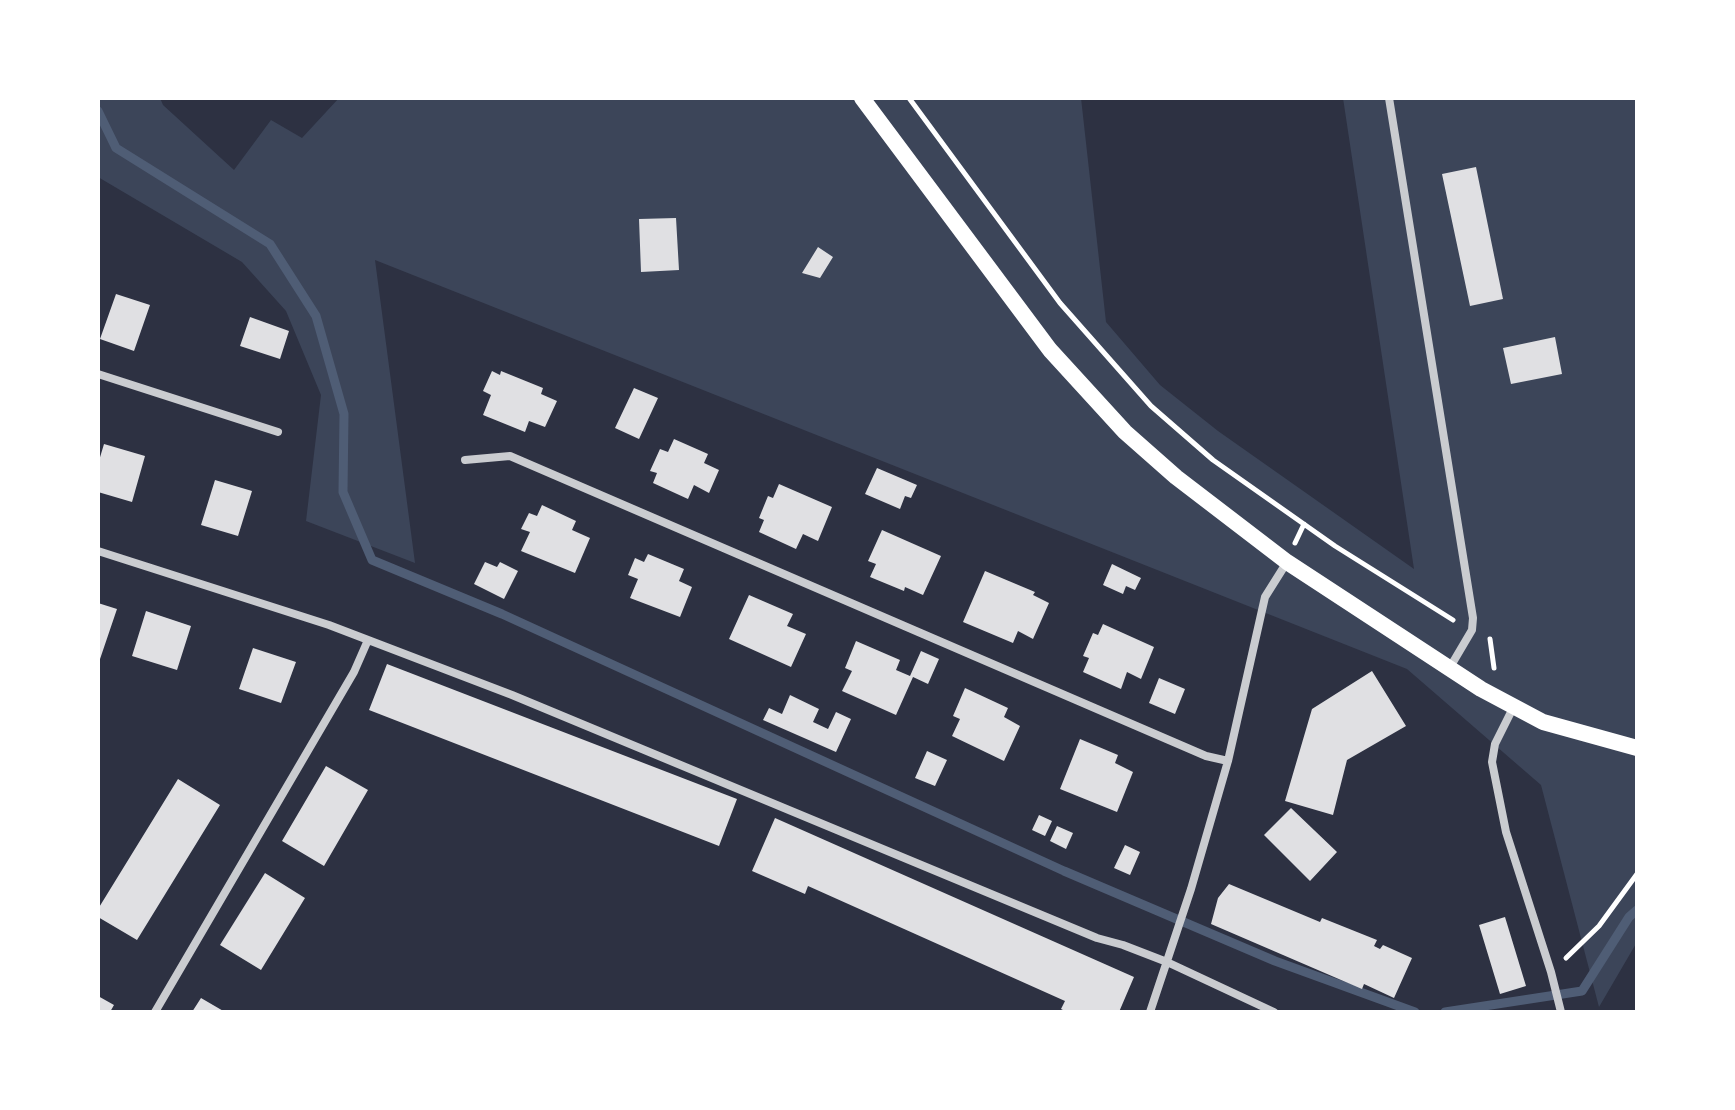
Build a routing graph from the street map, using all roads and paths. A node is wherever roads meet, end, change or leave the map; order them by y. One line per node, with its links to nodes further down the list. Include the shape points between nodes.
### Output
1 (862, 98): 8 (main road, via 1036,333 1085,390 1150,455)
2 (909, 98): 9 (path, via 1060,303 1151,406 1213,460 1314,531)
3 (1389, 98): 9 (street)
4 (98, 374): 5 (street)
5 (278, 432)
6 (465, 460): 15 (street, via 510,456)
7 (98, 551): 10 (street)
8 (1287, 562): 11 (main road); 15 (street, via 1265,597)
9 (1472, 630): 11 (street); 12 (path, via 1490,639 1492,667)
10 (368, 640): 17 (street); 19 (street)
11 (1449, 670): 13 (main road)
12 (1498, 673)
13 (1513, 708): 14 (main road, via 1570,731); 18 (street, via 1492,762 1506,832)
14 (1637, 748)
15 (1228, 761): 17 (street)
16 (1637, 874): 18 (path, via 1599,926)
17 (1167, 962): 20 (street); 21 (street)
18 (1552, 976): 22 (street)
19 (155, 1012)
20 (1150, 1012)
21 (1274, 1012)
22 (1561, 1012)

